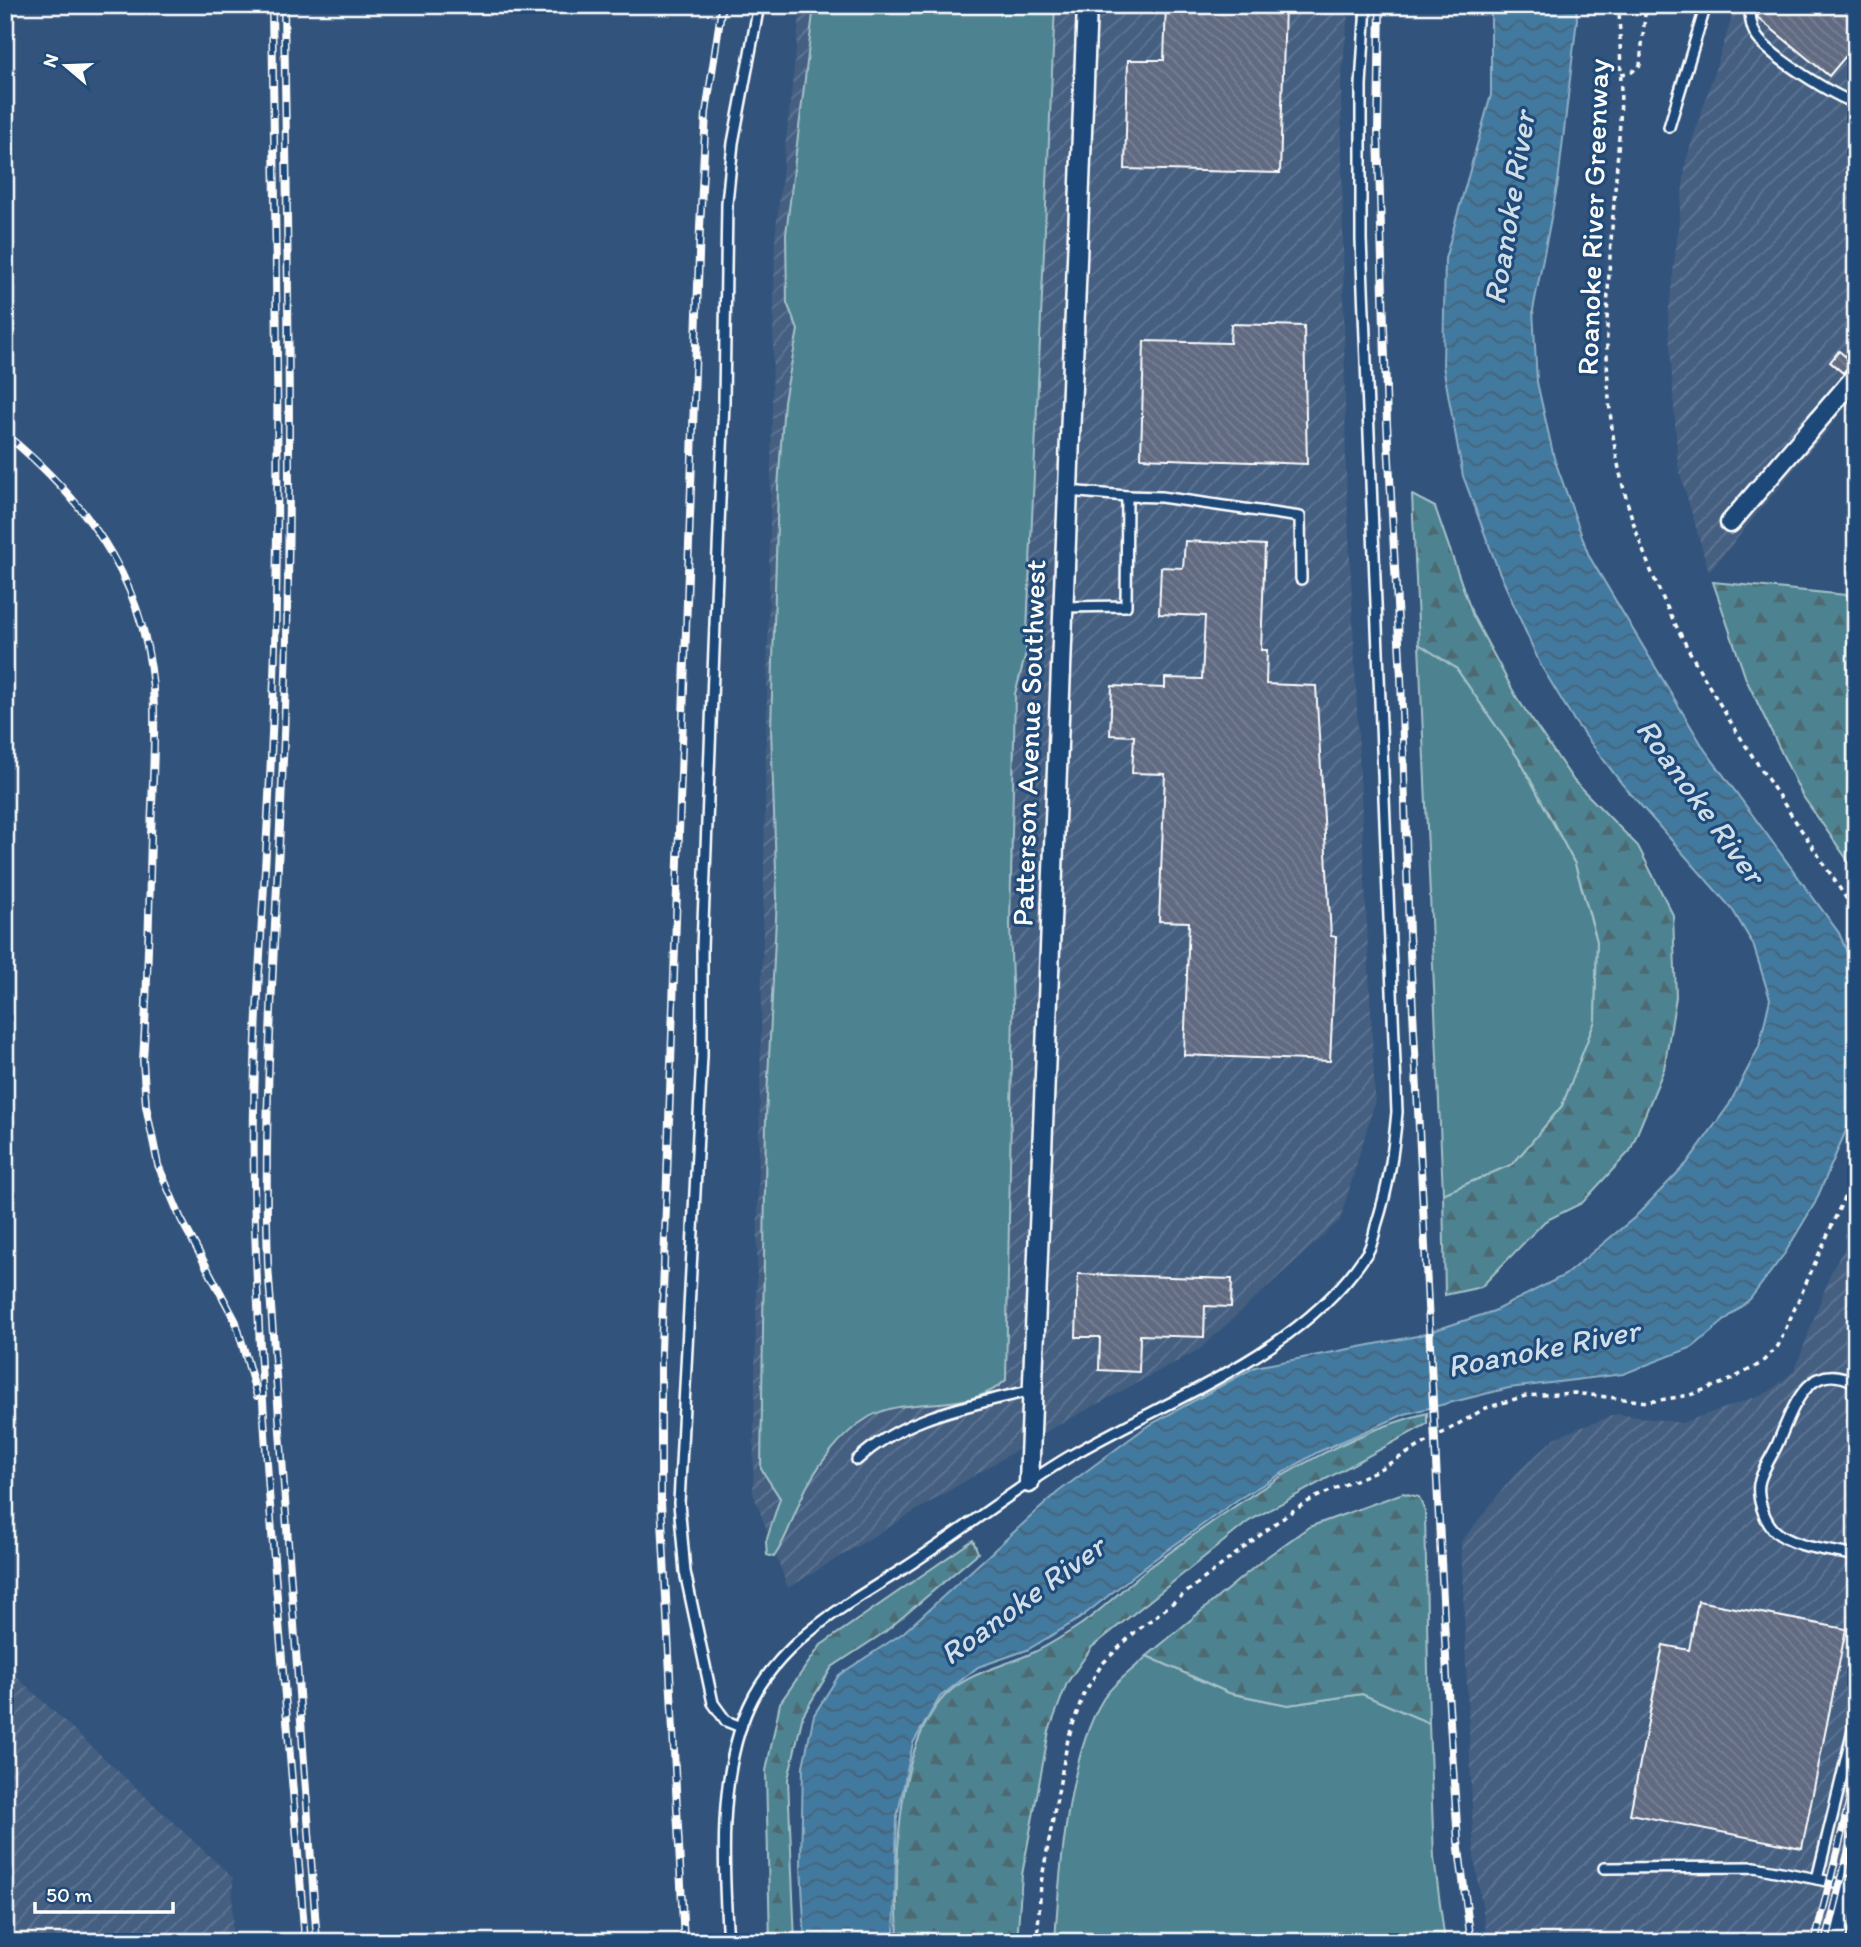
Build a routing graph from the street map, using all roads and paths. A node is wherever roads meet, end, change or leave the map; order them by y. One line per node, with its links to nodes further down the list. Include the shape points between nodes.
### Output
1 (759, 5): 25 (lane, via 735,130 727,203 702,1056 678,1503 685,1572 713,1703 726,1721)
2 (1087, 5): 12 (street, Patterson Avenue Southwest)
3 (1366, 5): 22 (lane, via 1361,240 1396,1098 1391,1180 1369,1251 1329,1303 1277,1344)
4 (1619, 5): 8 (path, Roanoke River Greenway)
5 (1646, 5): 8 (path, via 1640,65)
6 (1706, 5): 10 (lane)
7 (1751, 5): 9 (lane, via 1757,38 1822,89)
8 (1621, 74): 17 (path, Roanoke River Greenway, via 1606,356 1610,414 1634,521 1657,587 1691,659)
9 (1856, 103)
10 (1669, 127)
11 (1856, 376): 14 (street)
12 (1067, 491): 13 (lane); 16 (street, Patterson Avenue Southwest)
13 (1126, 496): 15 (lane, via 1300,517); 16 (lane, via 1126,606)
14 (1730, 523)
15 (1301, 579)
16 (1062, 607): 20 (street, Patterson Avenue Southwest)
17 (1856, 914)
18 (1856, 1171): 30 (path, via 1778,1346 1760,1364 1690,1395 1648,1402 1574,1393 1525,1396 1486,1408 1378,1470 1286,1515 1133,1633 1102,1664 1083,1695 1068,1738 1041,1883)
19 (1856, 1383): 23 (lane, via 1828,1375 1801,1392 1759,1484 1763,1514 1775,1531 1795,1541)
20 (1032, 1390): 21 (lane, via 912,1422 887,1435); 22 (street, Patterson Avenue Southwest)
21 (857, 1460)
22 (1029, 1483): 25 (lane, via 817,1625 762,1682)
23 (1856, 1556)
24 (1856, 1718): 27 (lane)
25 (741, 1727): 29 (lane, via 725,1826)
26 (1604, 1868): 27 (lane, via 1755,1867)
27 (1817, 1879): 28 (lane)
28 (1852, 1886): 31 (street)
29 (728, 1942)
30 (1037, 1942)
31 (1835, 1942)

